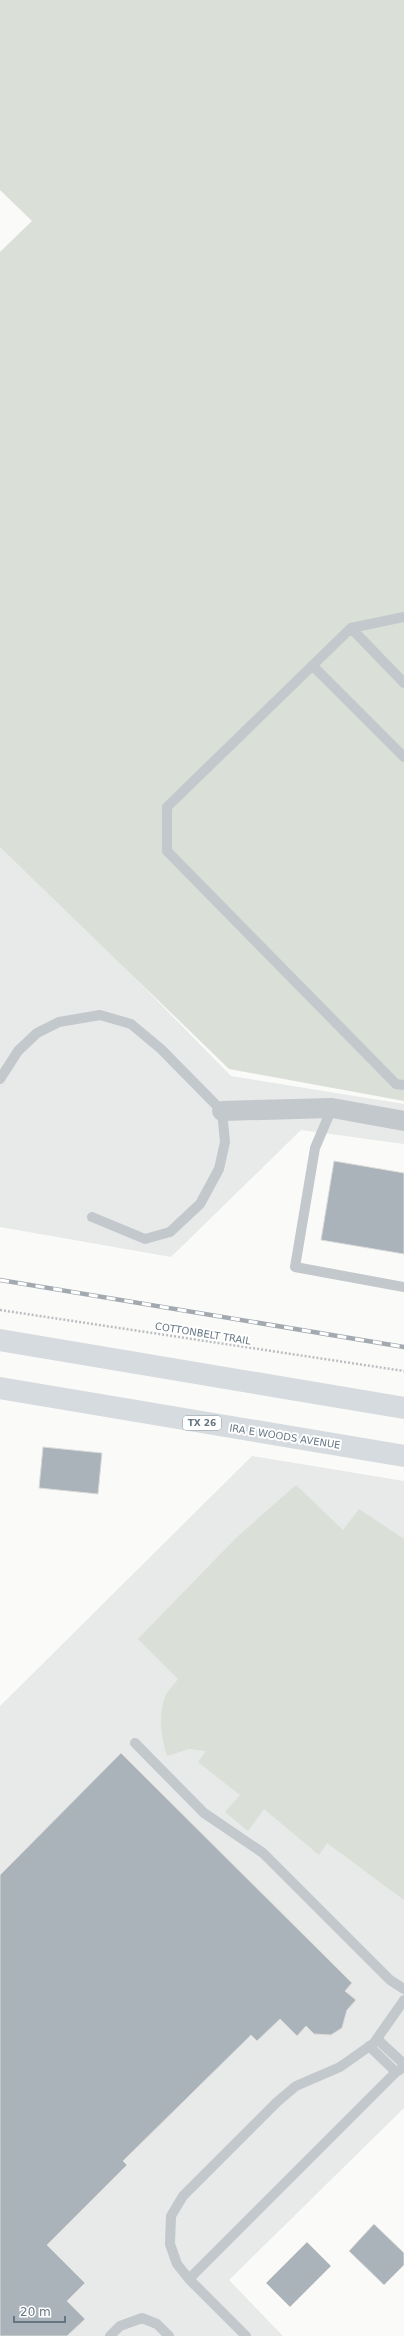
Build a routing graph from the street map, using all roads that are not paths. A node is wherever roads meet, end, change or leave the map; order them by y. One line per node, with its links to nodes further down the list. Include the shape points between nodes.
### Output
1 (404, 617): 2 (lane)
2 (351, 628): 3 (lane); 4 (lane)
3 (313, 666): 5 (lane); 7 (lane, via 167,807 167,851 396,1084)
4 (404, 683)
5 (404, 757)
6 (0, 1079): 9 (lane, via 18,1050 37,1033 59,1022 100,1014 131,1024 161,1049)
7 (404, 1085)
8 (332, 1108): 9 (street); 10 (street); 12 (lane, via 315,1148 295,1267)
9 (222, 1111): 11 (lane, via 225,1142 219,1169 200,1204 170,1232 145,1239)
10 (404, 1122)
11 (92, 1217)
12 (404, 1287)
13 (0, 1340): 15 (main road)
14 (0, 1388): 16 (main road, IRA E WOODS AVENUE / TX 26)
15 (404, 1408)
16 (404, 1456)
17 (135, 1743): 18 (lane, via 204,1813 263,1852 390,1980)
18 (404, 1989)
19 (404, 2000): 20 (lane)
20 (377, 2039): 21 (lane); 22 (lane)
21 (369, 2046): 22 (lane); 23 (lane, via 340,2067 296,2086 183,2196 171,2216 170,2244 173,2257)
22 (401, 2068): 23 (lane)
23 (189, 2279): 26 (lane)
24 (110, 2336): 25 (lane, via 120,2326 142,2318 157,2324)
25 (169, 2336)
26 (246, 2336)

